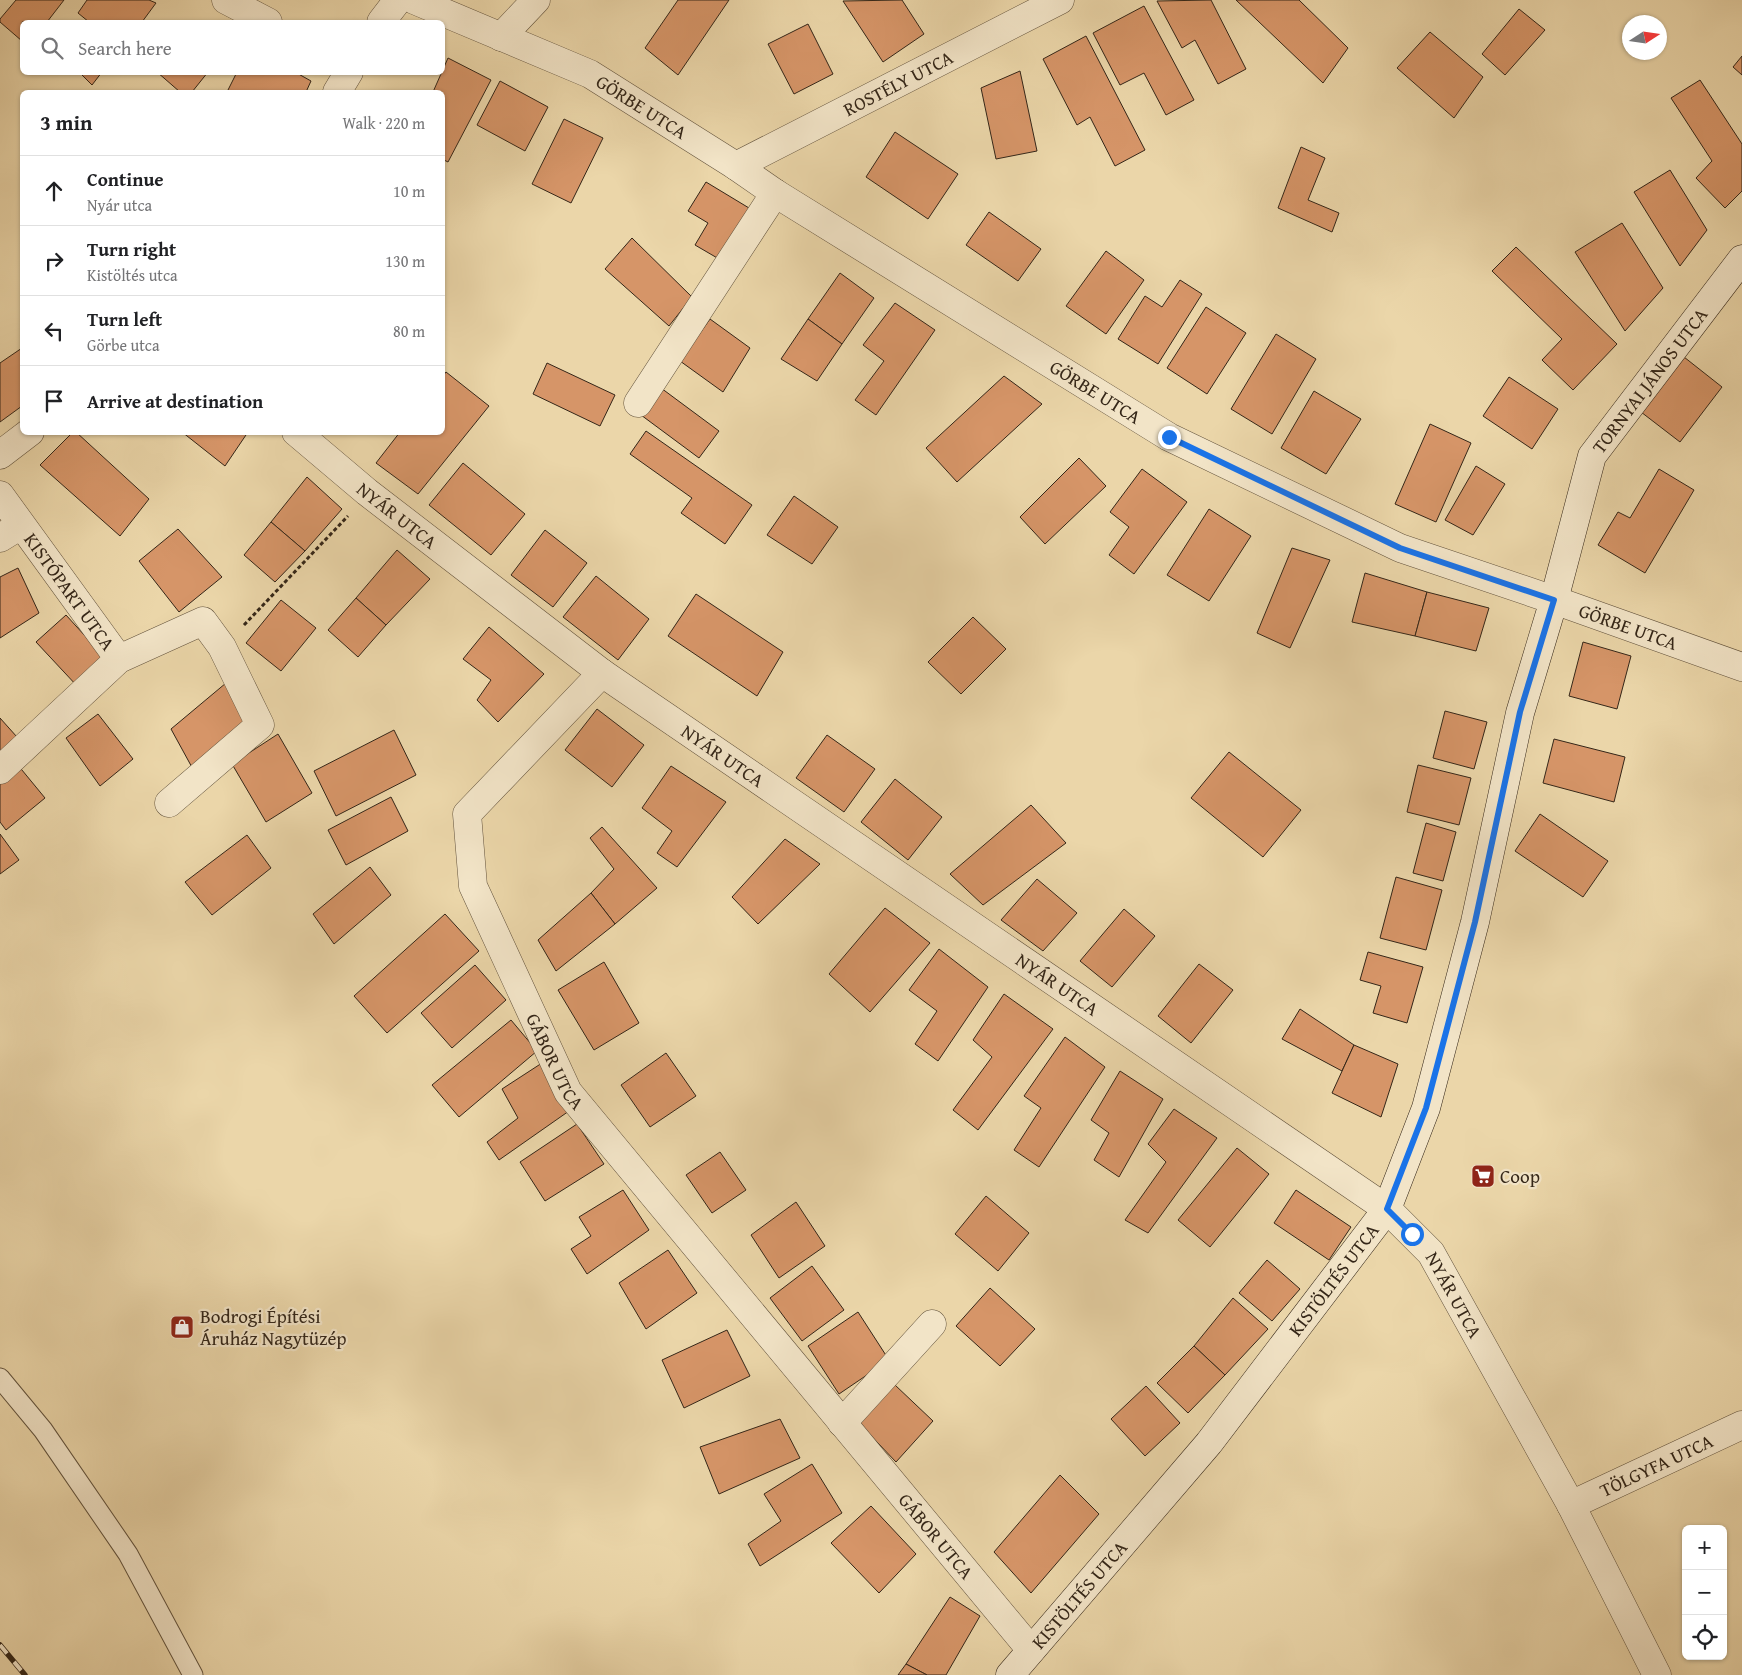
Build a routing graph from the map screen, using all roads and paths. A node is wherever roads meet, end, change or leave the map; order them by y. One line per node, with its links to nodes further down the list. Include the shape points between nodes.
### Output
1 (226, 0): 6 (street)
2 (398, 0): 7 (street)
3 (414, 0): 8 (street, GÖRBE UTCA)
4 (536, 0): 8 (street)
5 (1060, 0): 11 (street, ROSTÉLY UTCA)
6 (264, 20)
7 (383, 20)
8 (501, 37): 11 (street, GÖRBE UTCA, via 590,74)
9 (347, 75): 10 (street)
10 (338, 90)
11 (736, 166): 12 (street, GÖRBE UTCA)
12 (775, 193): 14 (street); 21 (street, GÖRBE UTCA, via 1169,437 1400,548)
13 (1742, 259): 21 (street, TORNYAI JÁNOS UTCA, via 1592,456)
14 (638, 402)
15 (26, 435): 17 (street)
16 (300, 435): 18 (street, NYÁR UTCA)
17 (0, 455)
18 (367, 492): 22 (path, via 349,515); 25 (street, NYÁR UTCA)
19 (0, 496): 20 (street, KISTÓPART UTCA)
20 (11, 531): 23 (street, KISTÓPART UTCA)
21 (1554, 600): 24 (street, GÖRBE UTCA); 28 (street, KISTÖLTÉS UTCA, via 1520,712 1475,922 1426,1108)
22 (222, 647): 23 (street, via 203,621); 27 (street, via 260,726)
23 (119, 659): 26 (street)
24 (1742, 667)
25 (602, 672): 28 (street, NYÁR UTCA); 31 (street, GÁBOR UTCA, via 467,814 474,886 568,1092)
26 (0, 770)
27 (169, 803)
28 (1387, 1209): 33 (street, NYÁR UTCA, via 1431,1253); 34 (street, KISTÖLTÉS UTCA, via 1209,1443)
29 (932, 1324): 31 (street)
30 (0, 1378): 35 (lane, via 43,1430 128,1554)
31 (842, 1422): 34 (street, GÁBOR UTCA)
32 (1742, 1425): 33 (street, TÖLGYFA UTCA)
33 (1571, 1505): 37 (street, NYÁR UTCA)
34 (1031, 1650): 36 (street, KISTÖLTÉS UTCA)
35 (193, 1675)
36 (1010, 1675)
37 (1657, 1675)

